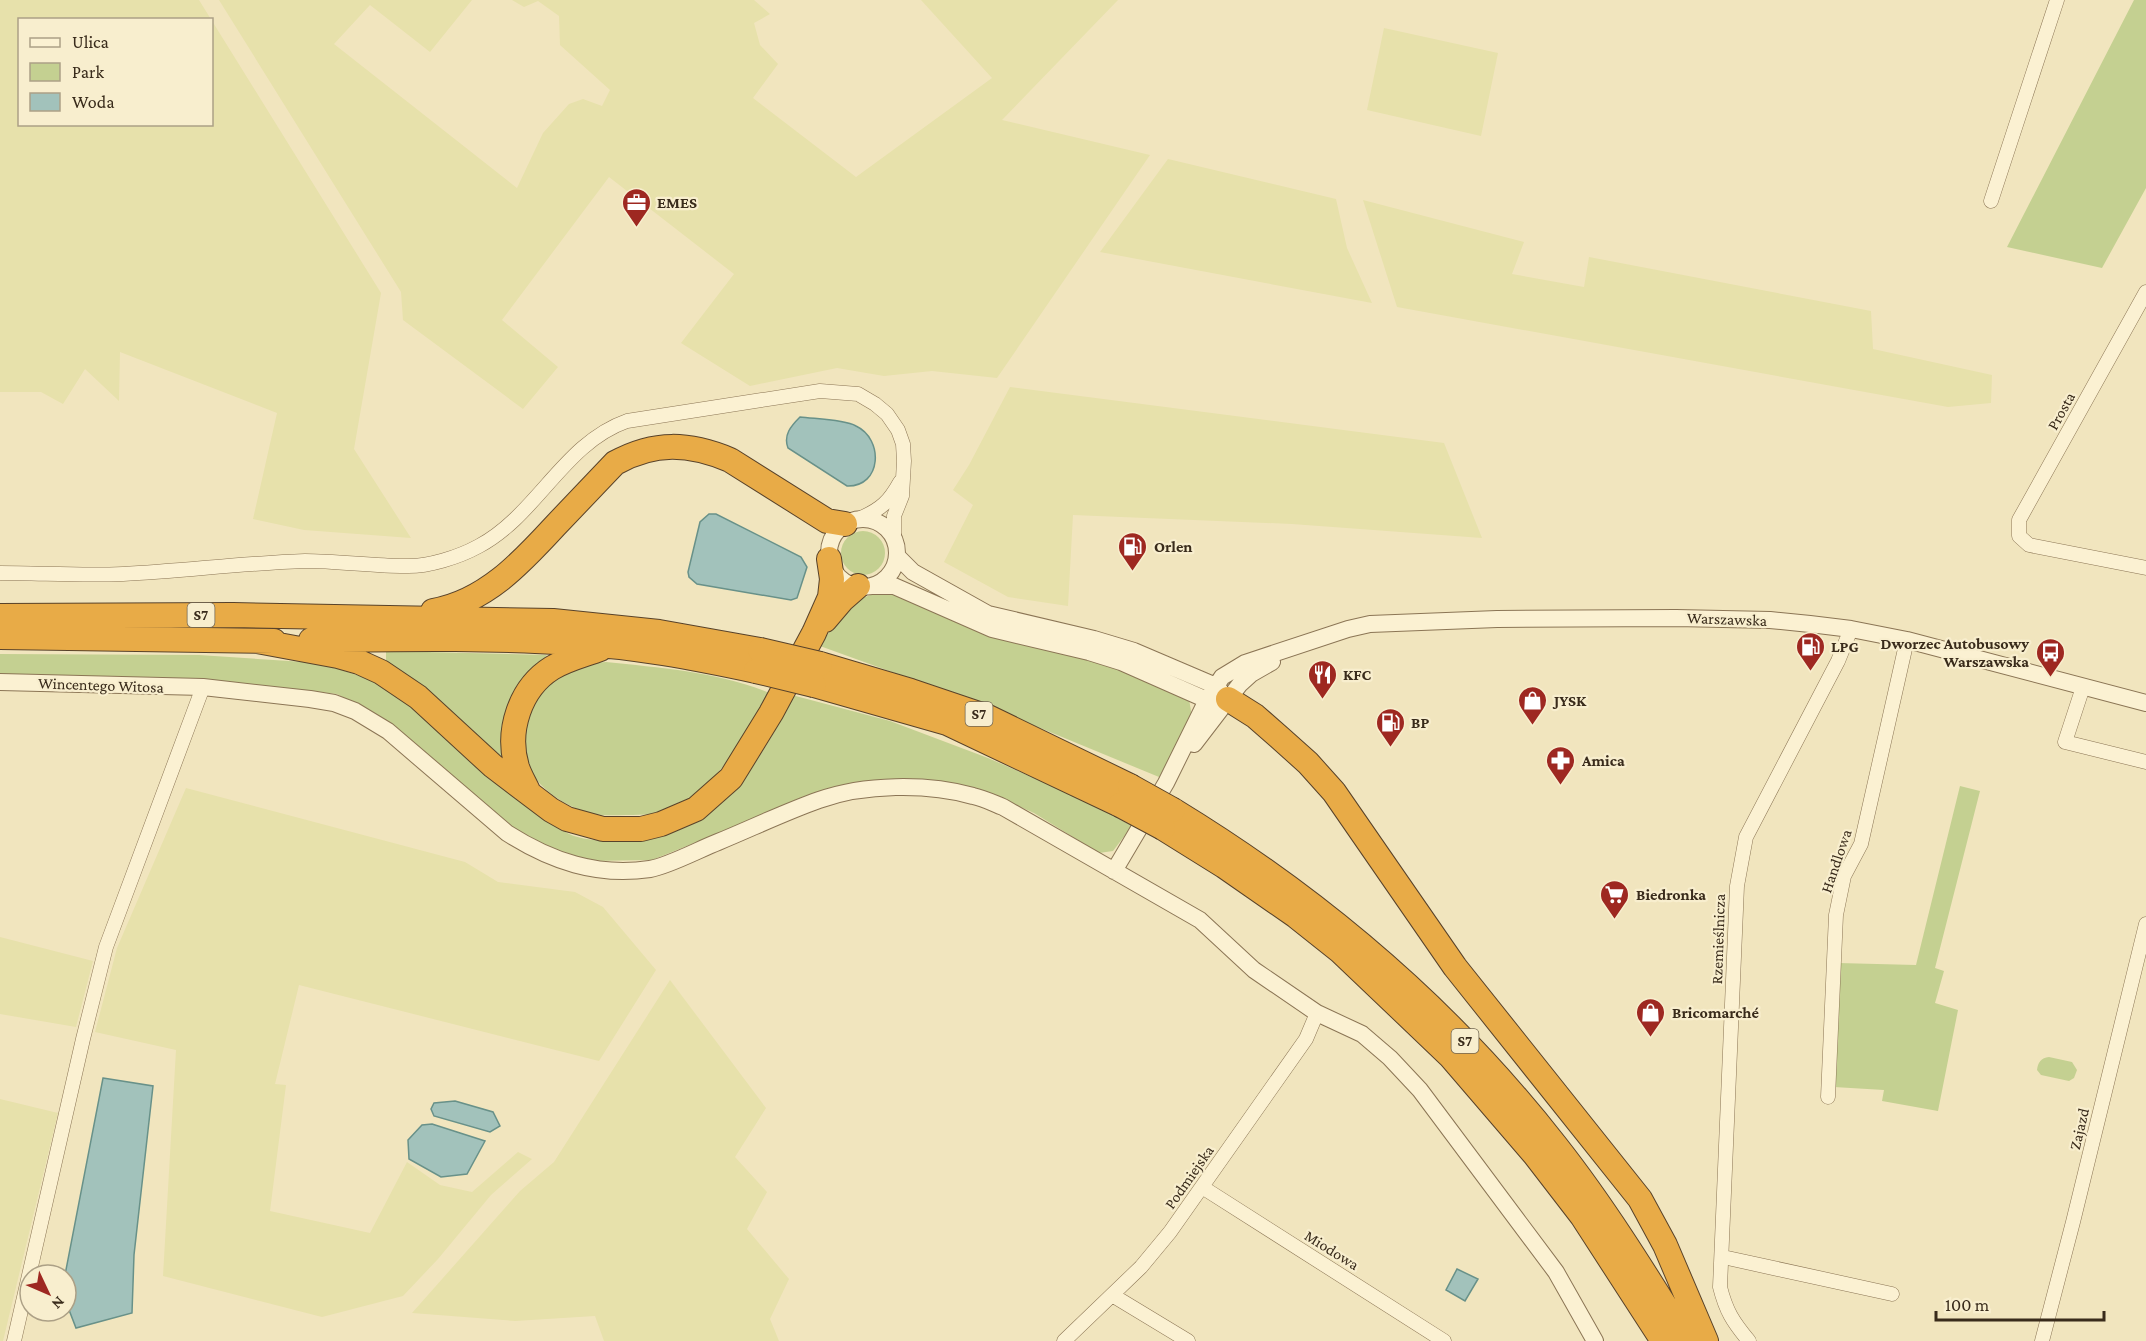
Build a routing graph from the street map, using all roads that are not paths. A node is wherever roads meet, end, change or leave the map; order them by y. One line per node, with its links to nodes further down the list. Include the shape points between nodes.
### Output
1 (2057, 0): 2 (street)
2 (1991, 201)
3 (2146, 292): 8 (street, Prosta, via 2019,520 2019,536 2029,545)
4 (903, 475): 5 (street, via 882,508); 6 (street, via 902,496 894,516); 9 (street, via 903,444 887,414 858,394 820,391 612,426 573,456 512,521 480,546 431,562 407,567 306,561 123,574)
5 (853, 521): 6 (street, via 881,524 889,530); 7 (street, via 837,530 831,539); 12 (highway, via 827,521 730,460 700,449 668,446 634,452 615,463 501,580 446,609)
6 (896, 547): 10 (street, via 889,575 881,582); 23 (street, via 913,572 988,614 1124,648)
7 (829, 559): 10 (street, via 839,577); 14 (highway, via 830,597)
8 (2146, 568)
9 (0, 573)
10 (865, 586): 14 (highway, via 842,600); 23 (street, via 894,586 992,628 1089,652)
11 (0, 616): 12 (highway, S7)
12 (398, 616): 19 (highway, S7, via 586,623 709,639)
13 (1851, 629): 16 (street, Warszawska); 23 (street, Warszawska, via 1770,620 1676,618 1370,624 1302,646); 33 (street, Rzemieślnicza, via 1746,837 1737,886)
14 (814, 633): 26 (highway, via 748,753 731,778 696,809 641,829 603,829 567,819)
15 (0, 637): 17 (highway, S7)
16 (1907, 640): 22 (street, Warszawska); 31 (street, Handlowa, via 1861,844 1844,876 1836,915)
17 (257, 641): 18 (highway, S7, via 440,638); 26 (highway, via 338,656 381,672 418,697 493,766)
18 (608, 646): 19 (highway, S7, via 702,660); 26 (highway, via 552,668 530,688 516,719 514,736 517,765)
19 (758, 661): 27 (highway, S7, bridge, via 817,674 947,723 1125,795)
20 (0, 682): 21 (street, Wincentego Witosa)
21 (203, 687): 28 (street, Wincentego Witosa, via 310,699 355,711 388,732 507,833 539,852 581,867 610,871 653,868 821,799 879,788 912,787 974,796 1003,807); 36 (street, via 106,946)
22 (2083, 687): 24 (street, Warszawska); 25 (street, via 2065,742)
23 (1217, 695): 28 (street, Warszawska); 43 (highway, via 1255,717 1334,792 1462,976 1634,1191 1665,1245)
24 (2146, 703)
25 (2146, 762)
26 (529, 793)
27 (1168, 819): 41 (highway, S7, via 1224,866 1340,951 1450,1056 1582,1216); 42 (highway, S7, via 1246,857 1344,929 1425,1001 1556,1146)
28 (1114, 871): 30 (street, Wincentego Witosa, via 1200,920 1254,970)
29 (2146, 924): 45 (street, Zajazd)
30 (1317, 1013): 32 (street, Podmiejska, via 1306,1039); 40 (street, Wincentego Witosa, via 1362,1034 1420,1090 1556,1272)
31 (1828, 1096)
32 (1202, 1187): 35 (street, Podmiejska, via 1146,1261); 39 (street, Miodowa)
33 (1723, 1257): 34 (street); 44 (street, Rzemieślnicza, via 1720,1287 1725,1307)
34 (1892, 1294)
35 (1112, 1295): 37 (street, Podmiejska); 38 (street)
36 (14, 1341)
37 (1064, 1341)
38 (1188, 1341)
39 (1444, 1341)
40 (1595, 1341)
41 (1663, 1341)
42 (1687, 1341)
43 (1706, 1341)
44 (1749, 1341)
45 (2042, 1341)

